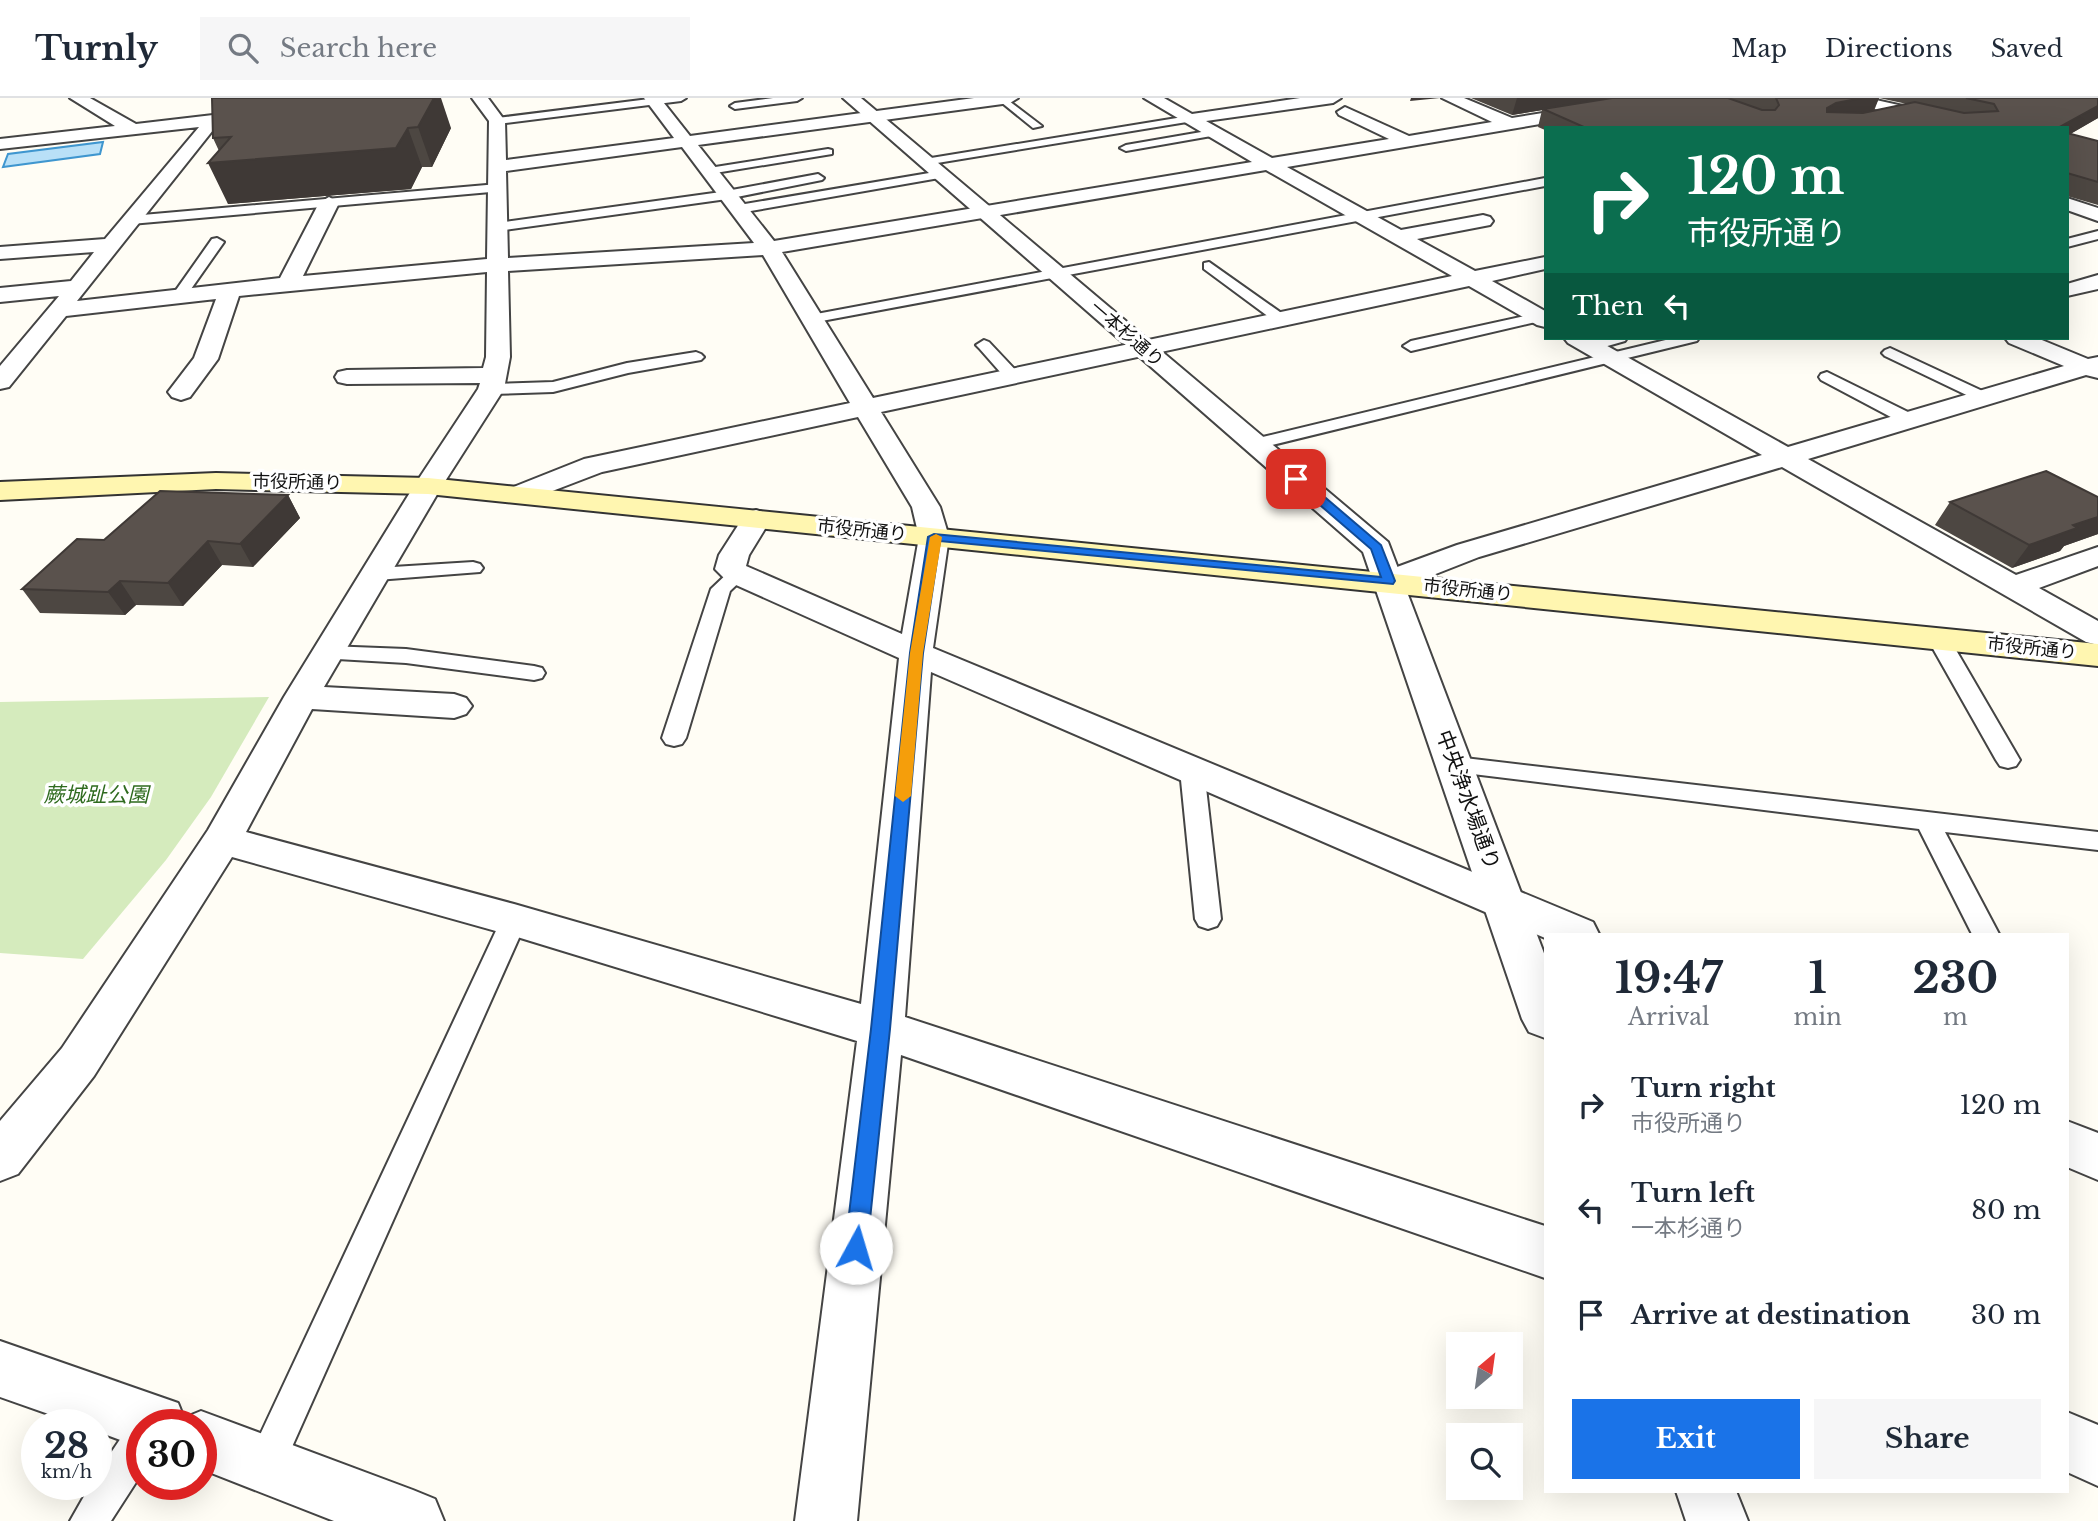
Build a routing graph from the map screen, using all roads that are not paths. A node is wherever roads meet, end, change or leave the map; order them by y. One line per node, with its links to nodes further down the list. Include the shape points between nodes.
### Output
1 (78, 98): 24 (street)
2 (480, 98): 20 (street)
3 (681, 98): 13 (lane)
4 (797, 98): 14 (lane)
5 (851, 98): 17 (street, 一本杉通り)
6 (1152, 98): 18 (street)
7 (1333, 98): 18 (street)
8 (1450, 98): 21 (street)
9 (1664, 98): 12 (street)
10 (1846, 98): 16 (street)
11 (996, 99): 17 (street); 22 (lane)
12 (1640, 99): 21 (street)
13 (653, 100): 20 (lane); 28 (street)
14 (734, 106)
15 (1345, 112): 27 (street)
16 (1909, 112): 19 (street); 23 (street)
17 (873, 117): 28 (street); 32 (street, 一本杉通り)
18 (1189, 120): 25 (street); 32 (lane)
19 (1869, 120)
20 (497, 121): 34 (street)
21 (1511, 124): 26 (street); 27 (street)
22 (1037, 126)
23 (1969, 126)
24 (133, 129): 29 (street); 44 (street, via 219,119)
25 (1213, 133): 30 (lane); 33 (street)
26 (1544, 138)
27 (1407, 141): 33 (street)
28 (686, 142): 34 (street); 39 (street)
29 (0, 144)
30 (1126, 148)
31 (828, 152): 39 (lane)
32 (925, 162): 35 (street, 一本杉通り)
33 (1268, 164): 42 (street); 43 (street)
34 (498, 167): 38 (street)
35 (941, 175): 39 (lane); 42 (street, 一本杉通り)
36 (818, 178): 39 (lane)
37 (1544, 182): 43 (lane)
38 (498, 188): 41 (lane); 46 (street)
39 (724, 191): 40 (lane); 46 (lane); 52 (street)
40 (638, 196)
41 (329, 203): 44 (lane); 60 (street)
42 (984, 212): 52 (street); 57 (street, 一本杉通り)
43 (1361, 216): 48 (street); 57 (lane)
44 (131, 220): 51 (street)
45 (1483, 221): 48 (street)
46 (497, 228): 55 (street)
47 (2098, 235): 50 (lane)
48 (1398, 237): 58 (street)
49 (217, 242): 65 (lane)
50 (2069, 242)
51 (111, 245): 53 (street); 61 (street)
52 (769, 248): 55 (street); 68 (street)
53 (0, 253)
54 (1544, 263): 58 (street)
55 (496, 265): 60 (street, via 331,290); 82 (street)
56 (1209, 266): 69 (lane)
57 (1056, 273): 68 (lane); 75 (street, 一本杉通り)
58 (1472, 279): 67 (street); 69 (street)
59 (2098, 282): 63 (street)
60 (288, 284): 62 (street)
61 (77, 287): 64 (street); 66 (street)
62 (230, 290): 65 (street); 84 (street, via 206,359)
63 (2070, 290)
64 (0, 295)
65 (179, 296): 66 (street)
66 (59, 310): 83 (street)
67 (1542, 318): 74 (lane)
68 (811, 319): 86 (street)
69 (1282, 320): 75 (street)
70 (1666, 340): 73 (lane)
71 (2022, 340): 78 (street)
72 (984, 345): 81 (lane)
73 (1600, 345): 88 (lane); 89 (street)
74 (1411, 346)
75 (1146, 350): 81 (street); 88 (street, 一本杉通り)
76 (1890, 353): 85 (lane)
77 (696, 357): 82 (lane, via 553,387)
78 (2094, 368): 85 (street)
79 (347, 377): 82 (street)
80 (1827, 377): 87 (lane)
81 (1014, 378): 86 (street)
82 (494, 382): 90 (street)
83 (0, 383)
84 (181, 392)
85 (1985, 398): 87 (street)
86 (865, 409): 92 (street, via 594,465); 94 (street, via 926,507)
87 (1910, 420): 89 (street)
88 (1256, 444): 99 (street, 一本杉通り, via 1377,548)
89 (1787, 458): 99 (street, via 1468,551); 100 (street)
90 (428, 486): 91 (main road, 市役所通り, via 216,481); 92 (main road, 市役所通り); 97 (street)
91 (0, 491)
92 (521, 494): 93 (main road, 市役所通り)
93 (756, 519): 94 (main road, 市役所通り); 98 (street, via 734,555 730,569)
94 (934, 537): 99 (main road, 市役所通り); 104 (street)
95 (2098, 556): 100 (street)
96 (473, 568): 97 (lane)
97 (377, 574): 103 (street)
98 (738, 574): 104 (street); 109 (lane, via 721,589)
99 (1389, 581): 102 (main road, 市役所通り); 111 (street, 中央浄水場通り)
100 (2016, 586): 101 (street)
101 (2098, 635)
102 (1938, 638): 105 (main road, 市役所通り); 110 (lane)
103 (328, 653): 106 (lane, via 406,656); 107 (street)
104 (916, 653): 112 (street); 122 (street)
105 (2098, 654)
106 (534, 673)
107 (301, 697): 108 (street); 114 (street)
108 (454, 706)
109 (674, 738)
110 (2008, 760)
111 (1456, 765): 113 (lane); 116 (street, 中央浄水場通り)
112 (1192, 770): 116 (street); 117 (lane)
113 (1927, 821): 115 (lane); 120 (lane)
114 (222, 840): 118 (street); 125 (street, via 78,1062)
115 (2098, 841)
116 (1506, 904): 119 (street); 121 (street, 中央浄水場通り)
117 (1208, 919)
118 (514, 920): 122 (street); 132 (lane)
119 (1576, 933)
120 (1984, 933)
121 (1544, 1016)
122 (881, 1029): 126 (street); 137 (street)
123 (2069, 1144): 124 (street)
124 (2098, 1157)
125 (0, 1158)
126 (1544, 1252)
127 (0, 1369): 128 (street)
128 (126, 1417)
129 (2069, 1442): 131 (street)
130 (217, 1448): 132 (street)
131 (2098, 1456)
132 (266, 1463): 136 (street)
133 (126, 1474): 135 (lane)
134 (1707, 1493): 138 (street)
135 (89, 1521)
136 (413, 1521)
137 (826, 1521)
138 (1717, 1521)

